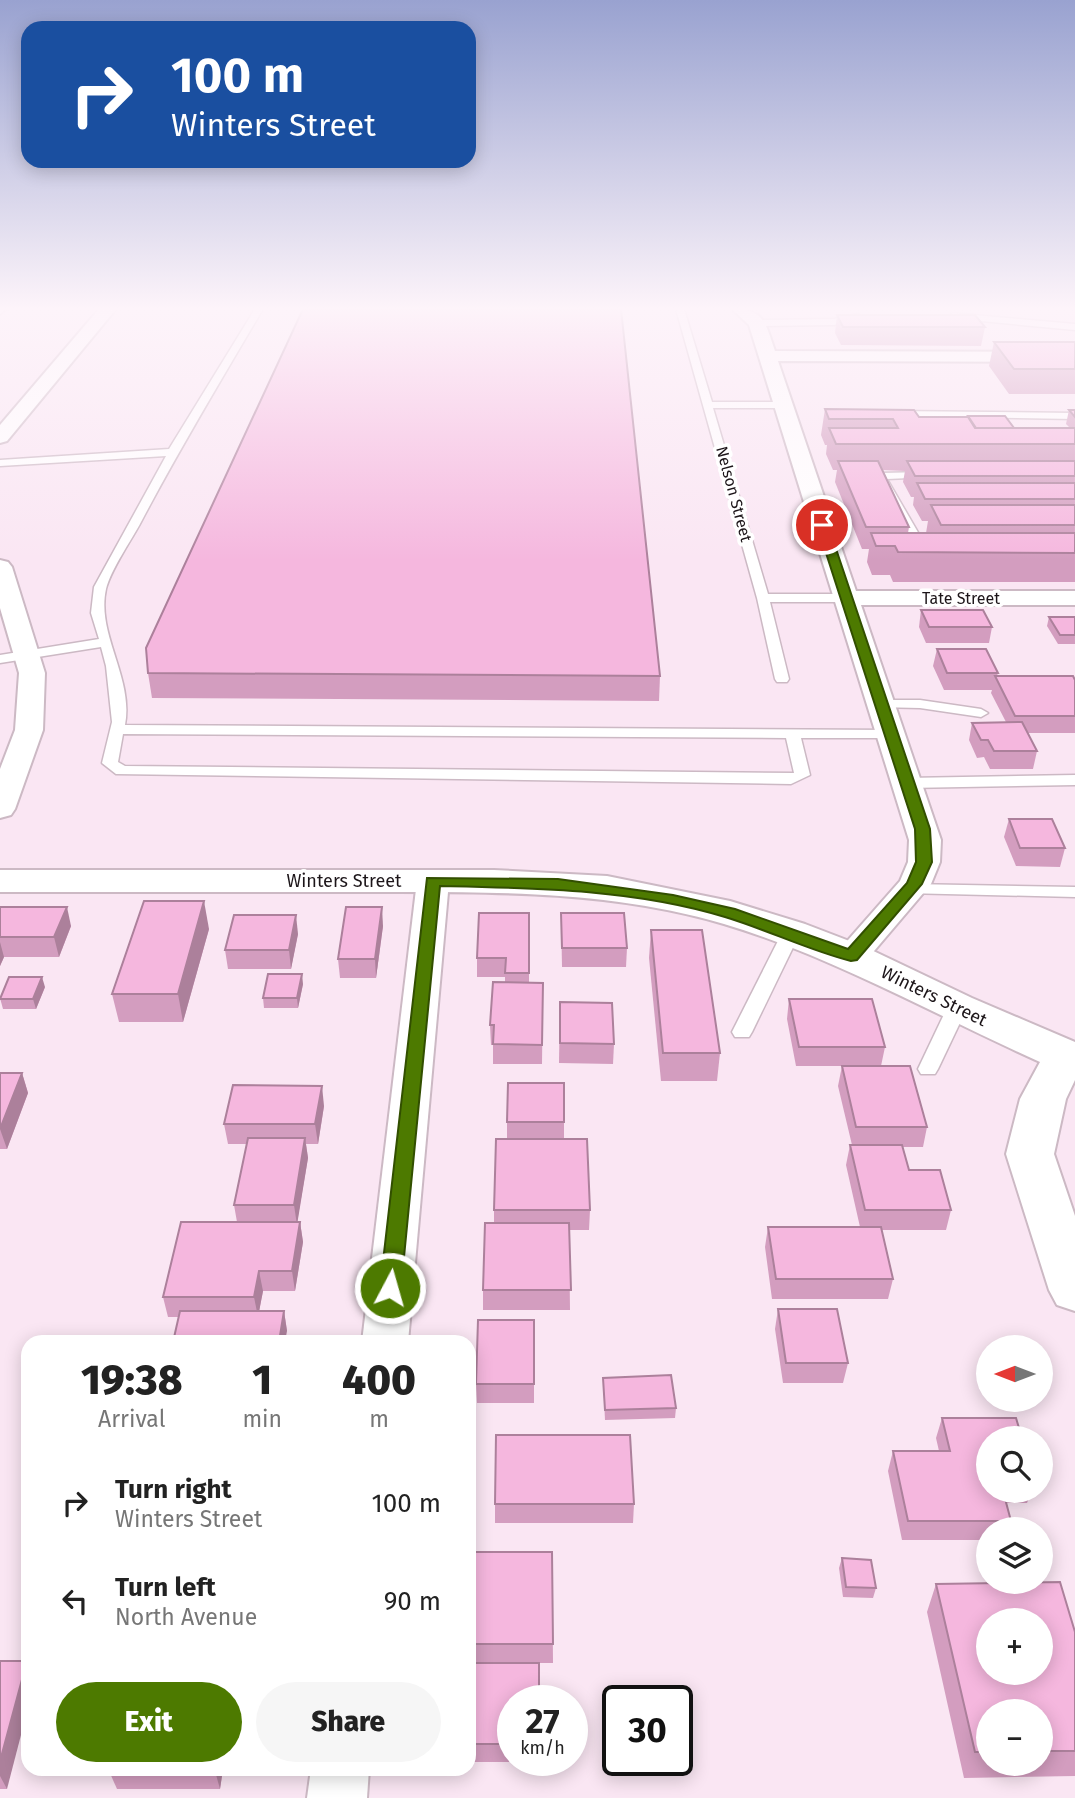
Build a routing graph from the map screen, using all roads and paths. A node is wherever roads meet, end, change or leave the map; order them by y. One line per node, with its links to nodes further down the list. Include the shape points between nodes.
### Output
1 (37, 393): 9 (street)
2 (208, 393): 10 (lane)
3 (706, 393): 5 (lane, Nelson Street)
4 (778, 393): 6 (street)
5 (710, 405): 6 (lane); 19 (lane, Nelson Street)
6 (782, 405): 20 (street)
7 (876, 414): 8 (lane)
8 (1075, 416)
9 (0, 437)
10 (173, 452): 11 (lane); 22 (lane, via 100,587 98,613)
11 (0, 463)
12 (936, 475): 13 (lane, via 880,476)
13 (895, 502): 14 (lane); 15 (lane)
14 (909, 502)
15 (908, 525): 16 (lane); 17 (lane, via 927,559)
16 (922, 525)
17 (940, 559)
18 (0, 567): 23 (street)
19 (763, 598): 20 (lane); 24 (lane, Nelson Street)
20 (846, 598): 21 (street, Tate Street); 25 (street)
21 (1075, 598)
22 (106, 642): 23 (lane); 27 (lane, via 118,701)
23 (13, 657): 32 (street, via 32,673 29,730)
24 (782, 679)
25 (881, 704): 26 (lane); 29 (street)
26 (981, 713)
27 (116, 729): 28 (lane); 28 (lane, via 110,764 133,772 791,779 802,775)
28 (793, 734): 29 (lane)
29 (891, 734): 31 (street)
30 (1075, 780): 31 (lane)
31 (907, 783): 35 (street, via 925,840 924,862)
32 (0, 809)
33 (0, 881): 34 (main road, Winters Street)
34 (433, 881): 37 (main road, Winters Street, via 607,888 730,913); 44 (street)
35 (910, 889): 36 (lane); 38 (street)
36 (1075, 892)
37 (792, 933): 38 (main road, Winters Street); 40 (lane)
38 (851, 956): 39 (main road, Winters Street)
39 (957, 1008): 41 (main road, Winters Street); 42 (lane)
40 (742, 1032)
41 (1070, 1058): 43 (main road, via 1042,1098 1030,1154)
42 (928, 1069)
43 (1075, 1290)
44 (386, 1335)
45 (339, 1776): 46 (street)
46 (337, 1798)

